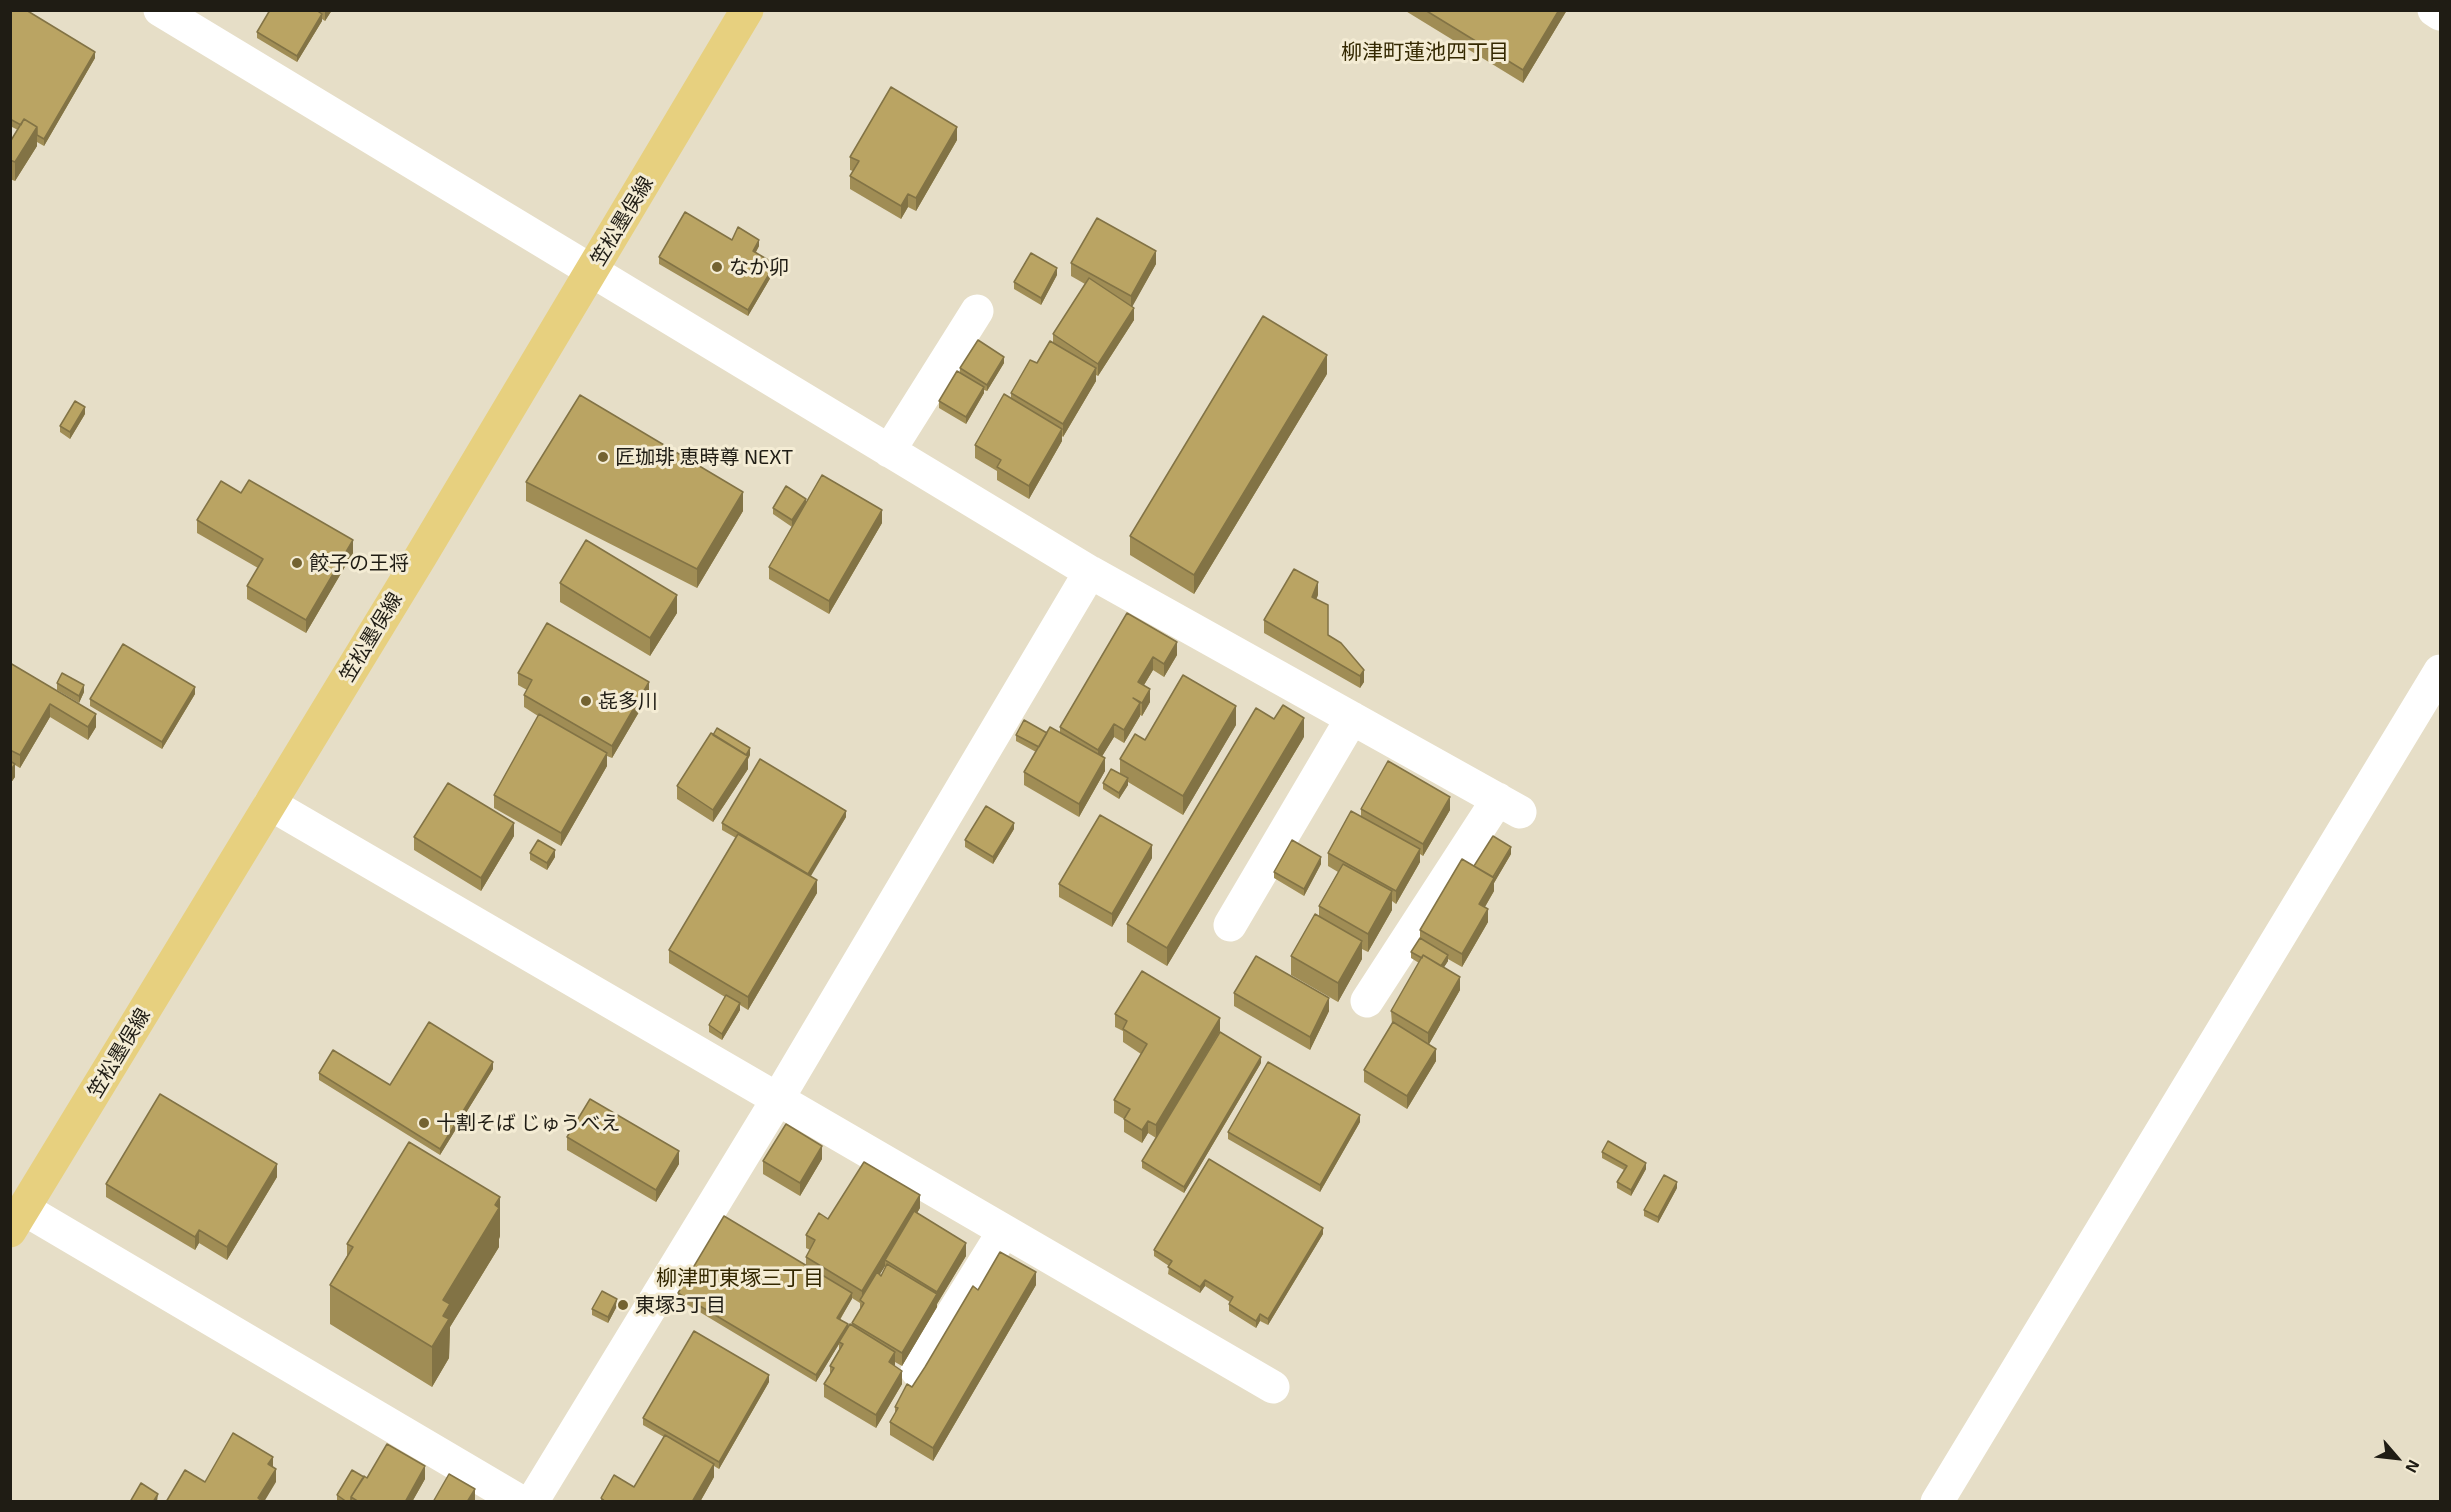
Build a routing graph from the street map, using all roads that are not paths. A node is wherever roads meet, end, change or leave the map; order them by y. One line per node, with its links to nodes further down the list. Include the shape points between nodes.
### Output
1 (160, 10): 5 (street)
2 (747, 10): 5 (main road, 笠松墨俣線)
3 (2434, 10): 4 (street)
4 (2440, 14)
5 (592, 271): 7 (street); 11 (main road, 笠松墨俣線)
6 (977, 311): 7 (street)
7 (889, 451): 8 (street)
8 (1090, 572): 10 (street); 14 (street)
9 (2440, 671): 21 (street)
10 (1352, 718): 12 (street); 13 (street, via 1509,806)
11 (270, 804): 14 (street); 15 (main road, 笠松墨俣線)
12 (1230, 925)
13 (1367, 1001)
14 (777, 1100): 16 (street); 20 (street)
15 (17, 1220): 19 (street)
16 (1004, 1231): 17 (street); 18 (street)
17 (917, 1371)
18 (1273, 1387)
19 (521, 1502)
20 (532, 1502)
21 (1937, 1502)

